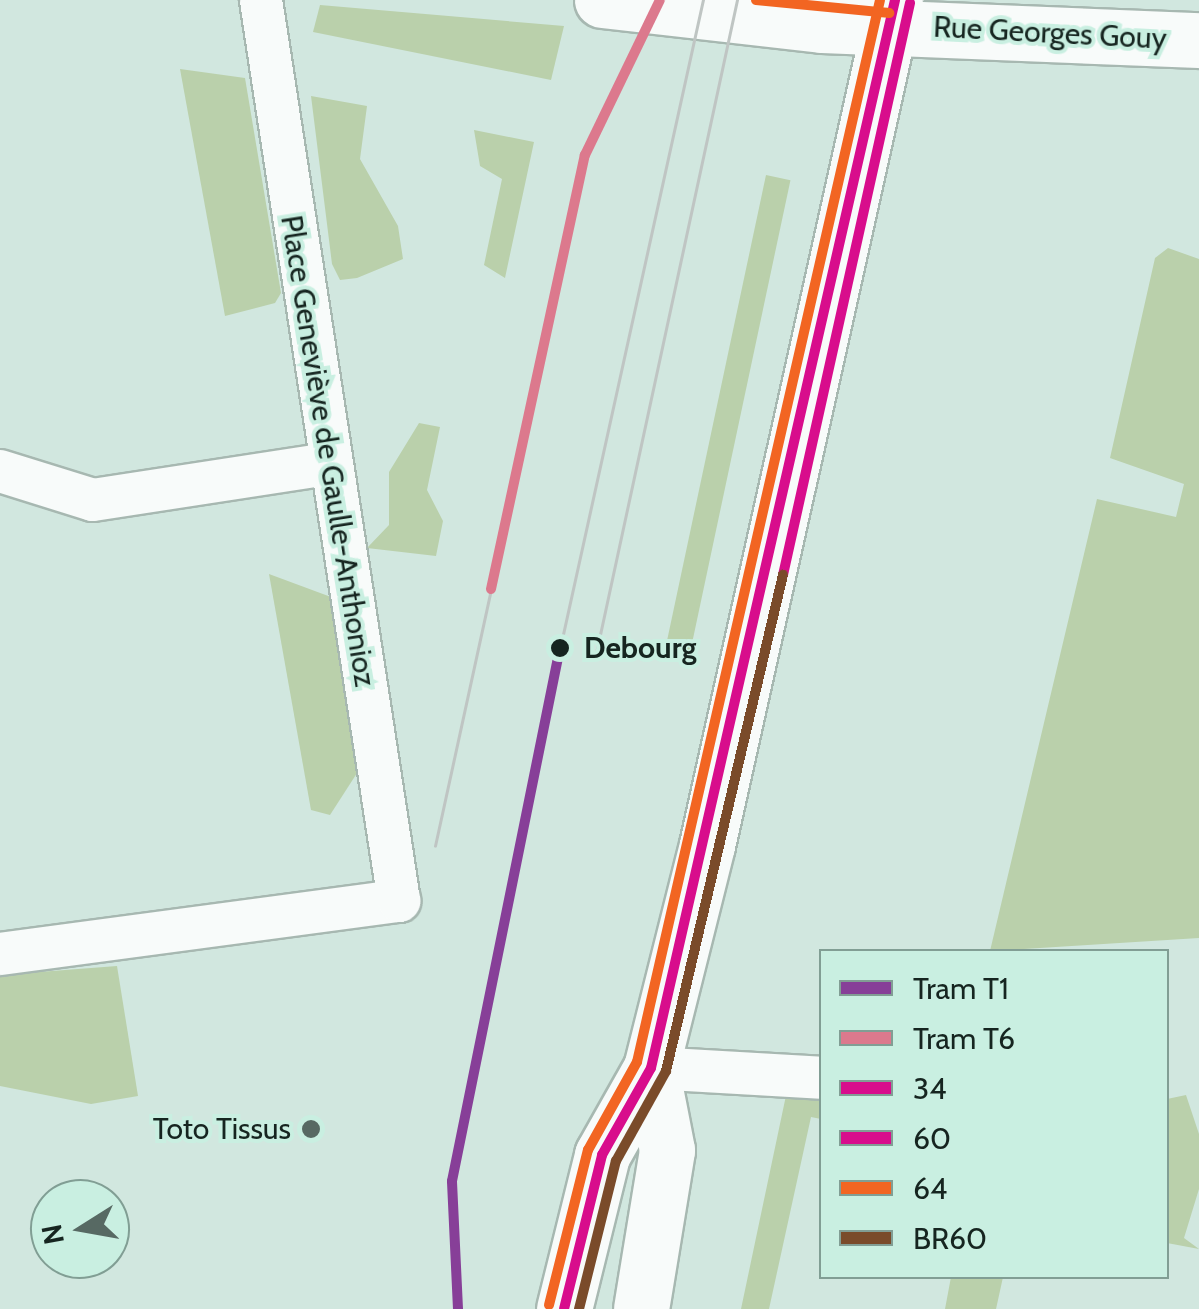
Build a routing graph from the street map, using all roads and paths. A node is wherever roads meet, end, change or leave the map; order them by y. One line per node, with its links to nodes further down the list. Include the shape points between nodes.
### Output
1 (260, 0): 5 (lane, Place Geneviève de Gaulle-Anthonioz)
2 (602, 0): 3 (street, Rue Georges Gouy)
3 (891, 14): 4 (street, Rue Georges Gouy); 8 (street)
4 (1199, 40)
5 (329, 464): 6 (lane, via 93,500); 7 (lane, Place Geneviève de Gaulle-Anthonioz, via 400,902)
6 (0, 471)
7 (0, 954)
8 (651, 1068): 9 (lane); 10 (street, via 602,1155); 11 (street, via 667,1150)
9 (819, 1078)
10 (564, 1309)
11 (640, 1309)

